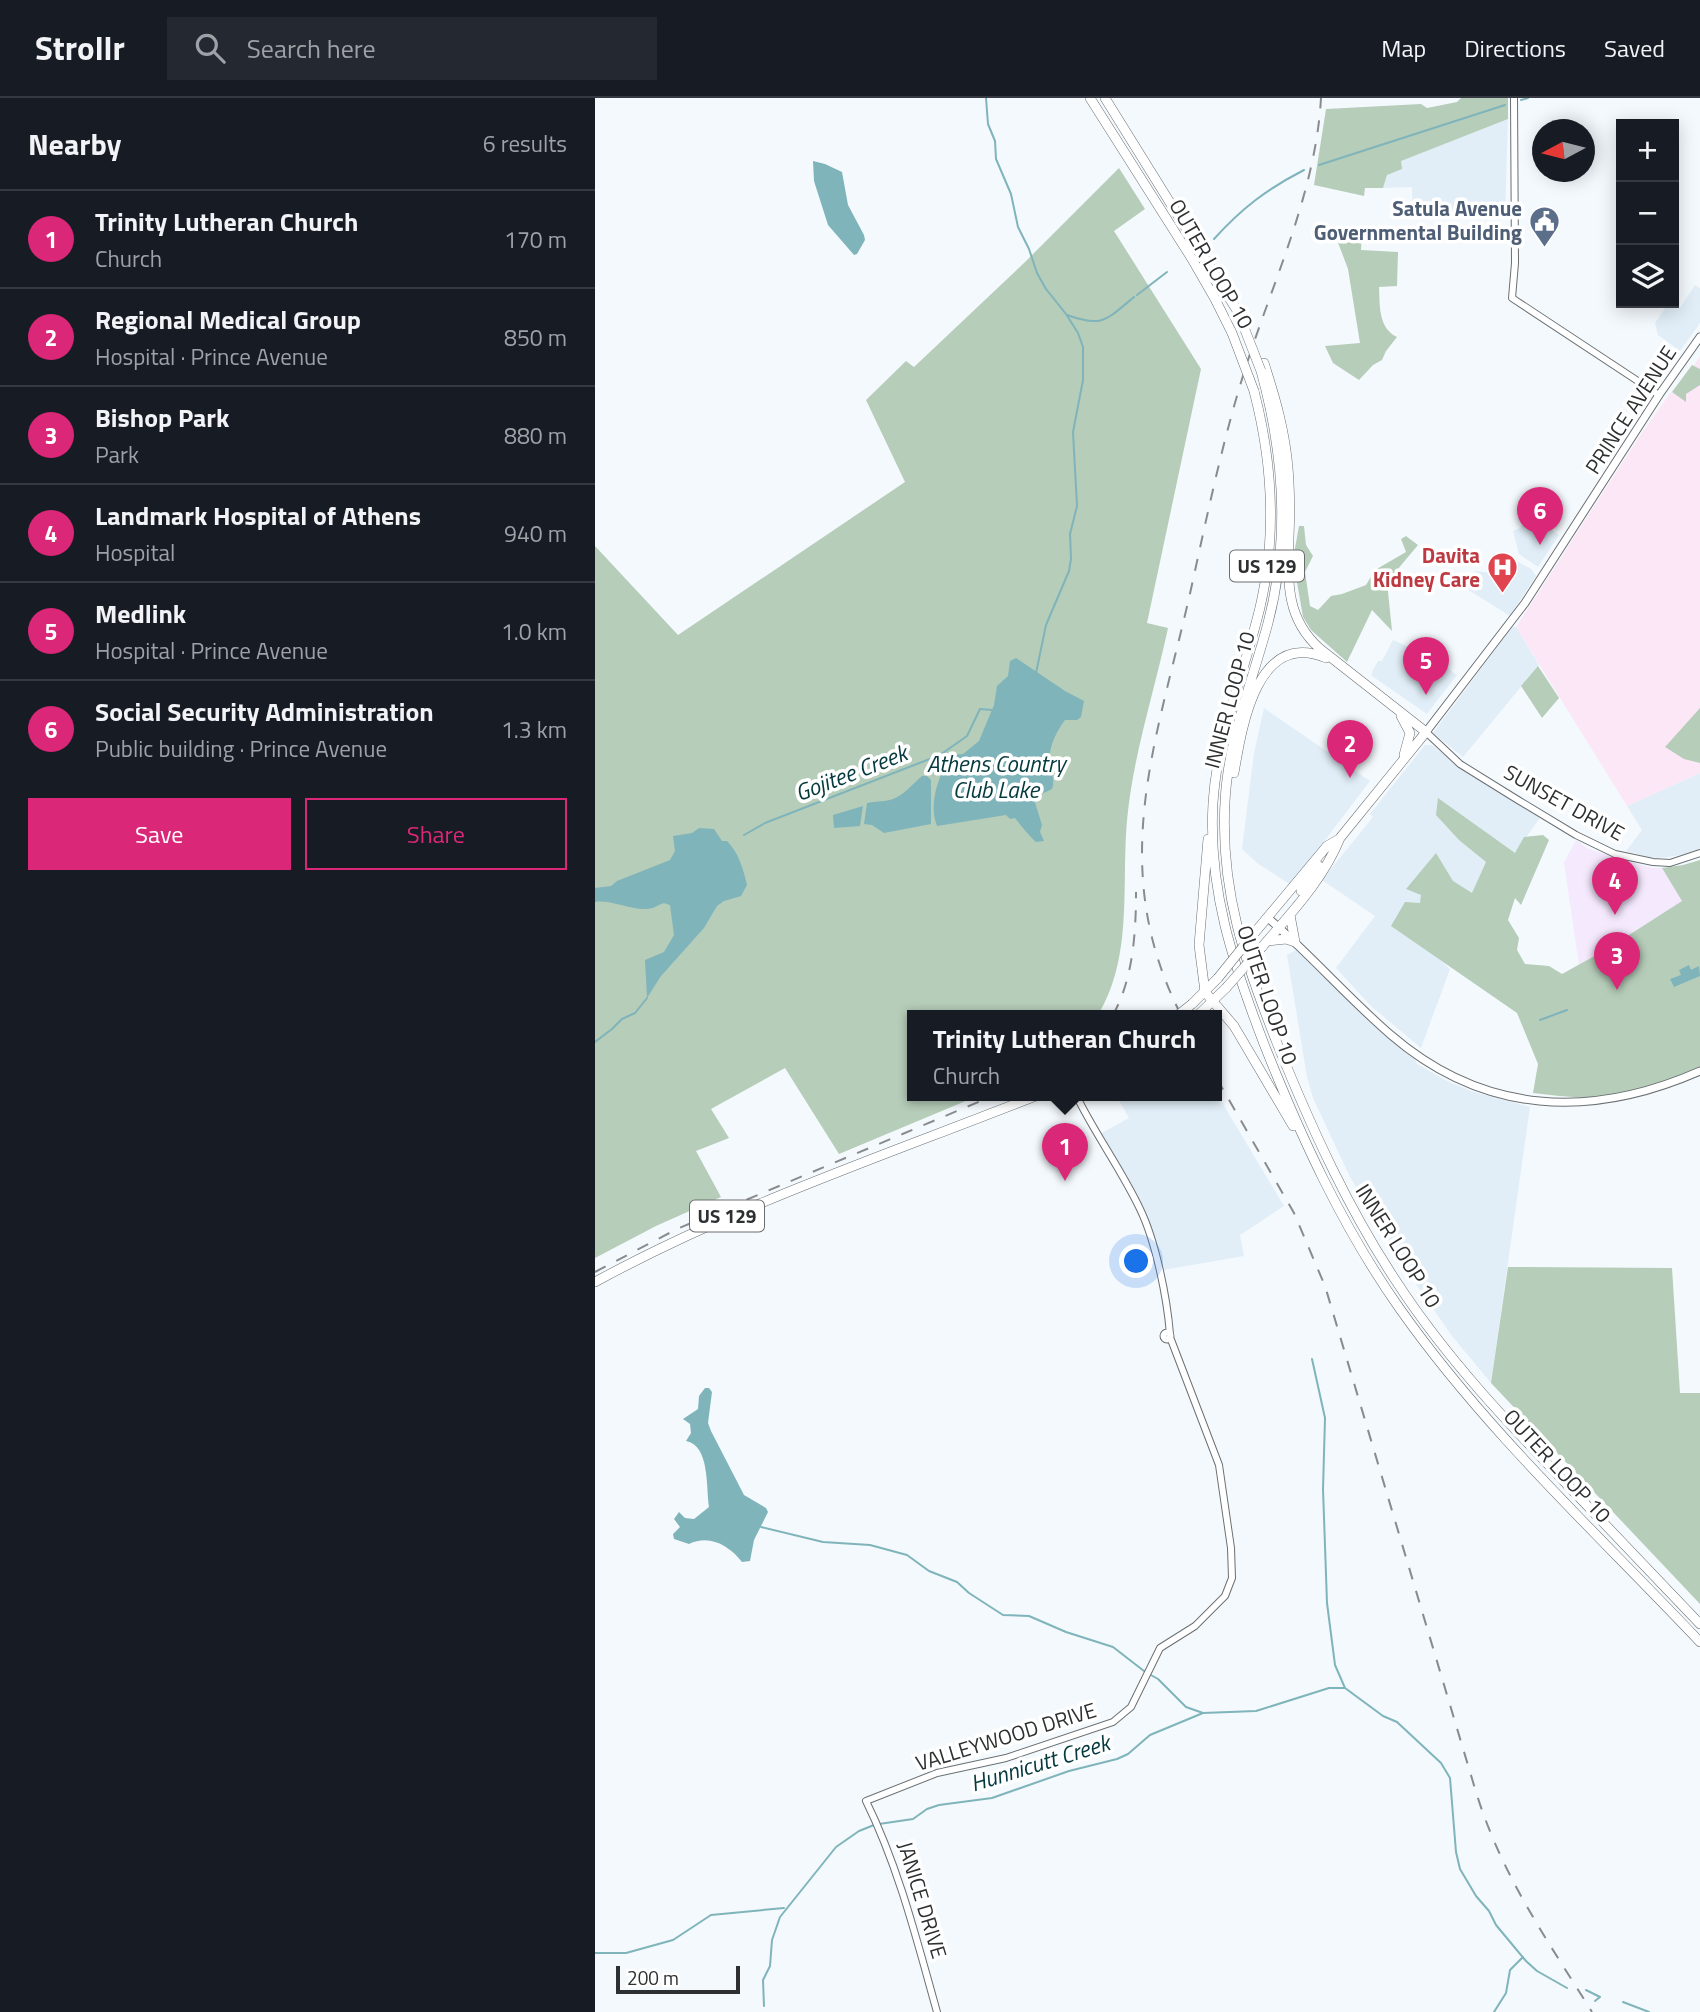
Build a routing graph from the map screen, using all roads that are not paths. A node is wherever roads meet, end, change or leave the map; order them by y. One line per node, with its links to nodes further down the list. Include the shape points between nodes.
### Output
1 (1090, 98): 11 (highway, OUTER LOOP 10 / US 129, bridge, via 1192,259 1232,333 1254,391 1264,437 1270,482 1268,560 1258,614 1222,736)
2 (1105, 98): 5 (highway, US 129, bridge, via 1238,312)
3 (1514, 98): 6 (street, via 1512,298)
4 (1700, 337): 6 (main road, PRINCE AVENUE)
5 (1262, 367): 7 (highway, US 129, via 1278,411 1288,465 1289,598 1305,634); 13 (highway, INNER LOOP 10, via 1280,460 1281,547 1270,615 1233,742)
6 (1659, 395): 9 (main road, PRINCE AVENUE, via 1525,603)
7 (1336, 663): 8 (highway, US 129); 13 (highway, via 1298,652 1277,660 1262,676 1239,746)
8 (1397, 709): 9 (highway, US 129); 10 (highway, via 1409,731)
9 (1426, 732): 10 (highway, PRINCE AVENUE); 14 (street, SUNSET DRIVE, via 1460,764 1576,835 1615,853 1670,863)
10 (1402, 761): 12 (highway, PRINCE AVENUE)
11 (1213, 806): 19 (highway, US 129, via 1200,925); 28 (highway, OUTER LOOP 10, via 1214,866 1231,954)
12 (1340, 838): 15 (highway, PRINCE AVENUE); 16 (highway, PRINCE AVENUE, via 1324,850)
13 (1224, 841): 30 (highway, INNER LOOP 10, via 1231,906 1250,975 1322,1150 1371,1242 1418,1313 1475,1385)
14 (1700, 853)
15 (1290, 915): 16 (highway, PRINCE AVENUE); 17 (highway)
16 (1274, 923): 17 (main road); 18 (highway, PRINCE AVENUE); 19 (highway, PRINCE AVENUE, bridge, via 1257,931)
17 (1295, 942): 18 (highway, via 1286,939); 25 (main road, via 1416,1055 1491,1092 1589,1103 1652,1091)
18 (1264, 944): 20 (highway, PRINCE AVENUE, bridge)
19 (1205, 992): 20 (highway); 21 (highway, PRINCE AVENUE, bridge)
20 (1212, 1002): 22 (highway, PRINCE AVENUE); 23 (highway)
21 (1184, 1010)
22 (1203, 1010)
23 (1219, 1010)
24 (1222, 1013): 28 (highway)
25 (1700, 1071)
26 (1023, 1101): 29 (highway, US 129, via 739,1211)
27 (1079, 1101): 32 (street, VALLEYWOOD DRIVE, via 1149,1230 1168,1336 1220,1465 1232,1578 1225,1596 1206,1616 1163,1645 1131,1707 1113,1722 1006,1758 937,1773)
28 (1313, 1161): 31 (highway, OUTER LOOP 10, via 1381,1280 1460,1387)
29 (595, 1282)
30 (1700, 1624)
31 (1700, 1642)
32 (866, 1801): 33 (street, JANICE DRIVE, via 901,1887)
33 (937, 2012)

